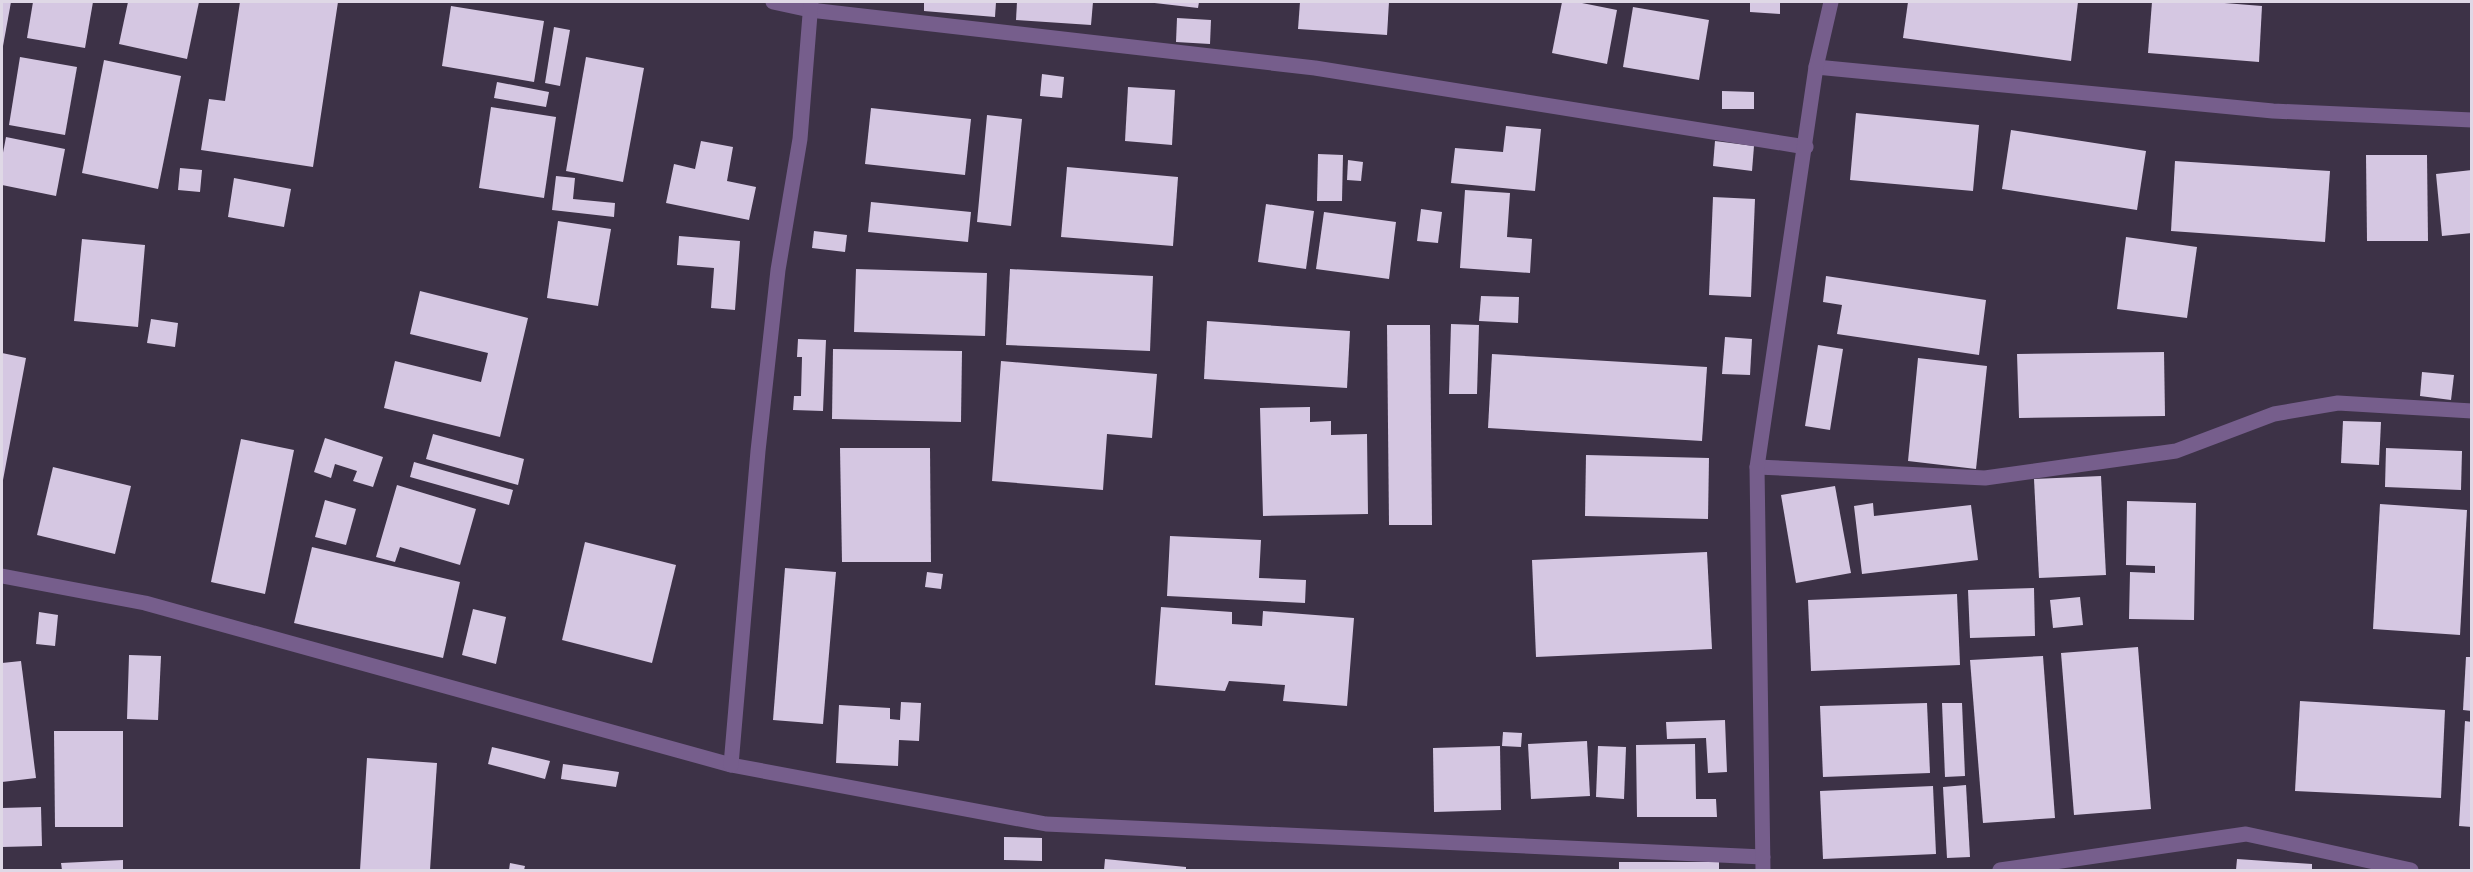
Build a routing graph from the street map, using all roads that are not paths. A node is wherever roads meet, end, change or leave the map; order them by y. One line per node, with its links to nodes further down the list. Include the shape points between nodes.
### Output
1 (773, 2): 3 (street)
2 (1831, 2): 4 (street)
3 (810, 6): 6 (street, via 1316,68); 10 (street, via 800,139 778,270 758,451)
4 (1816, 67): 5 (street, via 2273,111); 6 (street)
5 (2472, 120)
6 (1806, 147): 8 (street)
7 (2472, 411): 8 (street, via 2338,403 2274,414 2176,451 1985,478)
8 (1757, 467): 11 (street)
9 (2, 576): 10 (street, via 145,603)
10 (731, 765): 11 (street, via 1046,825)
11 (1763, 864)
12 (2000, 870): 13 (street, via 2246,834)
13 (2411, 870)

